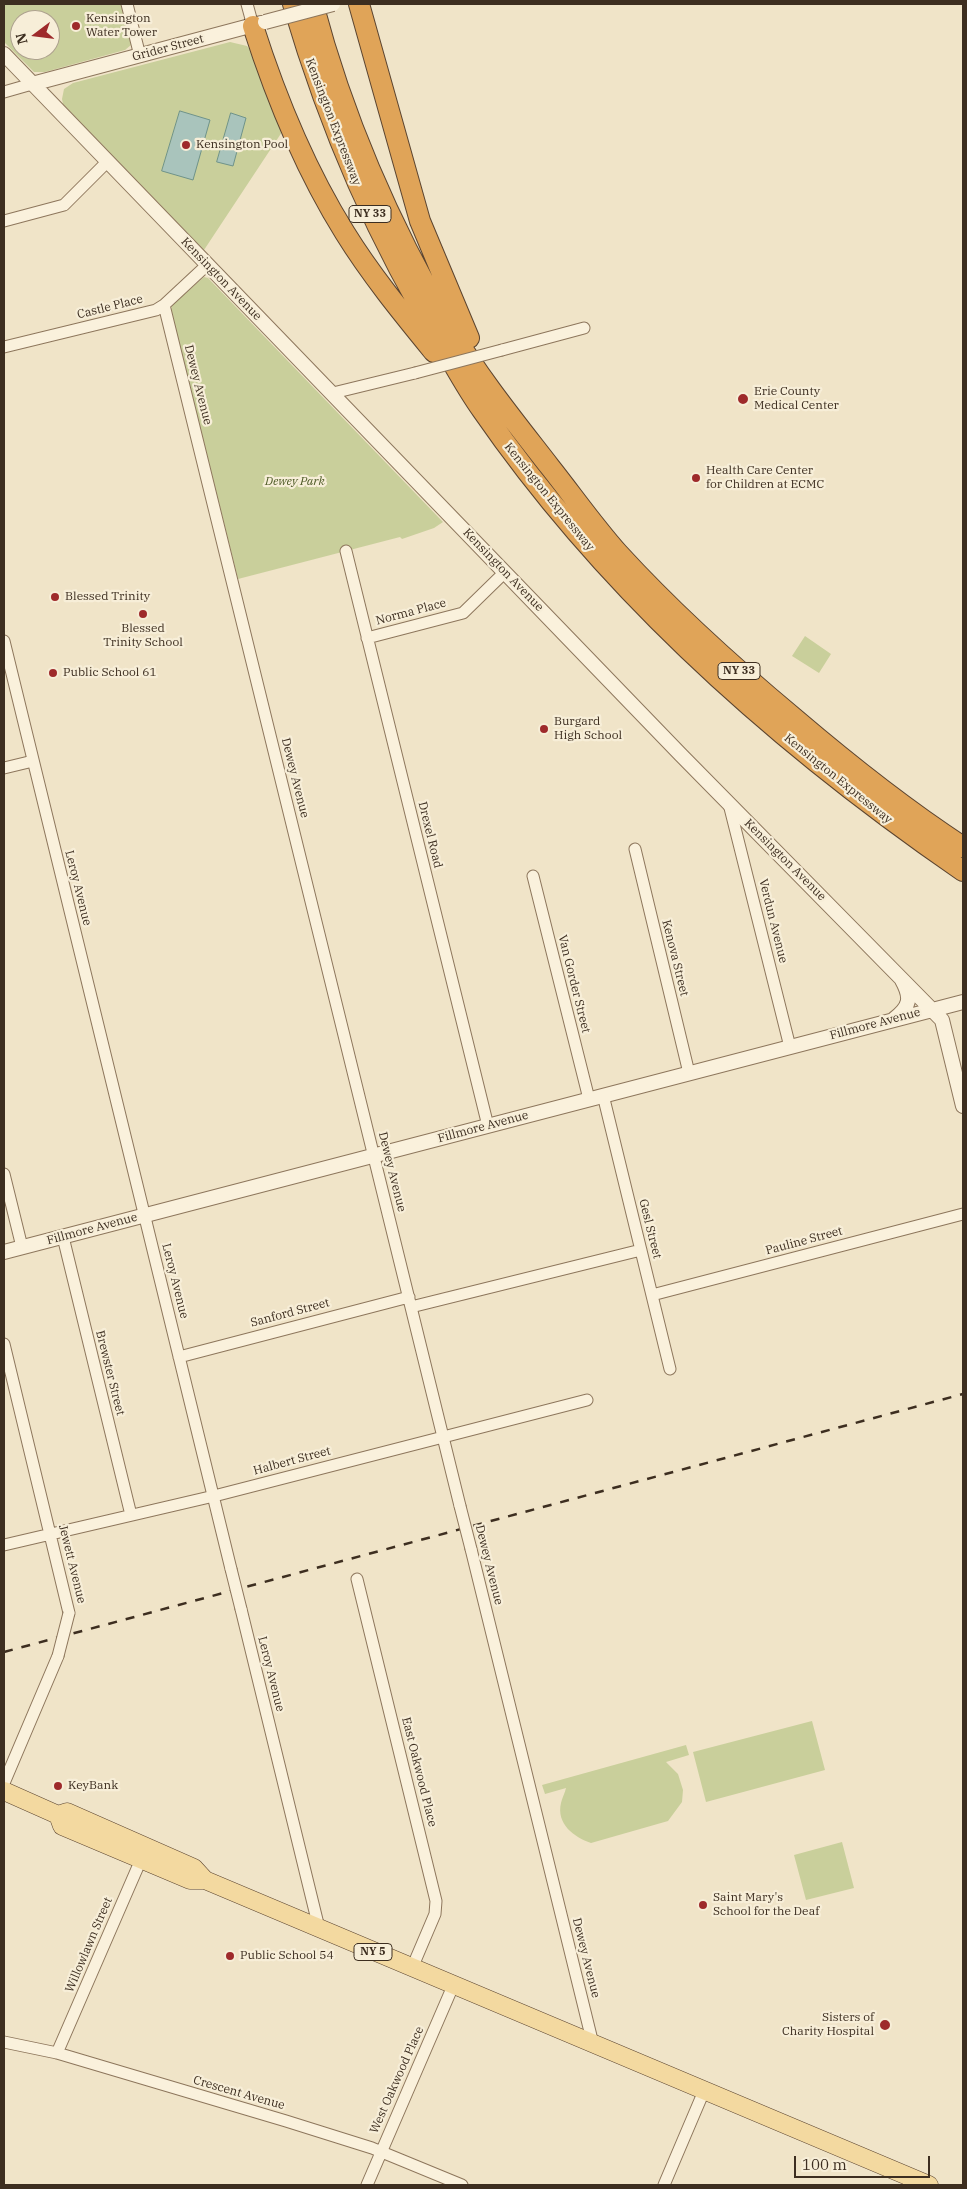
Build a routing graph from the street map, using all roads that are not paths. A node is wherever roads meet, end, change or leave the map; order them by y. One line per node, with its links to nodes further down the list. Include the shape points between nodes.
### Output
1 (127, 4): 9 (street)
2 (247, 4): 7 (street)
3 (293, 4): 19 (highway, Kensington Expressway / NY 33, via 332,126 374,220 411,294)
4 (313, 4): 19 (highway, Kensington Expressway / NY 33, via 342,101 382,196)
5 (333, 4): 7 (street, Grider Street, bridge)
6 (359, 4): 19 (highway, via 420,221)
7 (259, 24): 9 (street, Grider Street); 19 (highway, via 292,131 345,234 404,315)
8 (4, 54): 10 (street, Kensington Avenue)
9 (140, 56): 10 (street, Grider Street)
10 (32, 84): 11 (street, Grider Street); 12 (street, Kensington Avenue)
11 (4, 92)
12 (108, 161): 13 (street, via 64,205); 14 (street, Kensington Avenue)
13 (4, 221)
14 (207, 264): 15 (street, Castle Place); 18 (street, Kensington Avenue)
15 (164, 306): 17 (street, Castle Place, via 139,315); 41 (street, Dewey Avenue)
16 (584, 328): 18 (street, bridge)
17 (4, 347)
18 (333, 393): 21 (street, Kensington Avenue)
19 (488, 403): 27 (highway, Kensington Expressway / NY 33, via 619,553 745,677 842,759); 29 (highway, Kensington Expressway / NY 33, via 534,480 609,570 676,639 770,724 894,823)
20 (346, 551): 22 (street, Drexel Road)
21 (505, 572): 22 (street, Norma Place, via 463,613); 26 (street, Kensington Avenue)
22 (368, 638): 40 (street, Drexel Road)
23 (4, 641): 24 (street, Leroy Avenue)
24 (33, 761): 25 (street); 44 (street, Leroy Avenue)
25 (4, 768)
26 (728, 801): 31 (street, Kensington Avenue); 35 (street, Verdun Avenue)
27 (963, 847)
28 (635, 849): 36 (street, Kenova Street)
29 (963, 870)
30 (533, 876): 38 (street, Van Gorder Street)
31 (898, 974): 33 (street, Kensington Avenue); 34 (street, via 908,991 908,1002 904,1012)
32 (963, 1002): 33 (street, Fillmore Avenue)
33 (933, 1010): 34 (street, Fillmore Avenue); 39 (street, Kensington Avenue, via 942,1020)
34 (894, 1020): 35 (street, Fillmore Avenue)
35 (790, 1047): 36 (street, Fillmore Avenue)
36 (690, 1073): 37 (street, Fillmore Avenue)
37 (603, 1096): 38 (street, Fillmore Avenue); 47 (street, Gesl Street)
38 (589, 1099): 40 (street, Fillmore Avenue)
39 (963, 1106)
40 (488, 1126): 41 (street, Fillmore Avenue)
41 (374, 1156): 44 (street, Fillmore Avenue); 50 (street, Dewey Avenue)
42 (4, 1174): 46 (street)
43 (963, 1214): 49 (street, Pauline Street)
44 (144, 1215): 45 (street, Fillmore Avenue); 52 (street, Leroy Avenue)
45 (63, 1237): 46 (street, Fillmore Avenue); 57 (street, Brewster Street)
46 (22, 1247): 48 (street, Fillmore Avenue)
47 (641, 1250): 49 (street, Gesl Street); 50 (street, Sanford Street)
48 (4, 1252)
49 (652, 1295): 53 (street, Gesl Street)
50 (410, 1302): 52 (street, Sanford Street); 55 (street, Dewey Avenue)
51 (4, 1344): 58 (street, Jewett Avenue)
52 (179, 1357): 56 (street, Leroy Avenue)
53 (670, 1368)
54 (587, 1400): 55 (street, Halbert Street)
55 (443, 1436): 56 (street, Halbert Street); 68 (street, Dewey Avenue, bridge)
56 (214, 1496): 57 (street, Halbert Street); 64 (street, Leroy Avenue, bridge)
57 (131, 1515): 58 (street, Halbert Street)
58 (50, 1534): 59 (street, Halbert Street); 61 (street, Jewett Avenue, bridge, via 69,1613 58,1656)
59 (4, 1546)
60 (357, 1579): 65 (street, East Oakwood Place, via 436,1901 435,1914)
61 (4, 1783)
62 (4, 1791): 63 (main road, NY 5, via 58,1815 67,1812)
63 (144, 1853): 64 (main road, NY 5, via 194,1868 205,1880); 69 (street, Willowlawn Street)
64 (319, 1928): 65 (main road, NY 5)
65 (412, 1968): 66 (main road, NY 5)
66 (453, 1986): 68 (main road, NY 5); 71 (street, West Oakwood Place)
67 (4, 2042): 69 (street, Crescent Avenue)
68 (593, 2044): 70 (main road, NY 5)
69 (57, 2053): 71 (street, Crescent Avenue)
70 (704, 2091): 74 (street); 75 (main road, NY 5)
71 (380, 2152): 72 (street, West Oakwood Place); 73 (street, Crescent Avenue)
72 (367, 2185)
73 (462, 2185)
74 (664, 2185)
75 (929, 2185)

